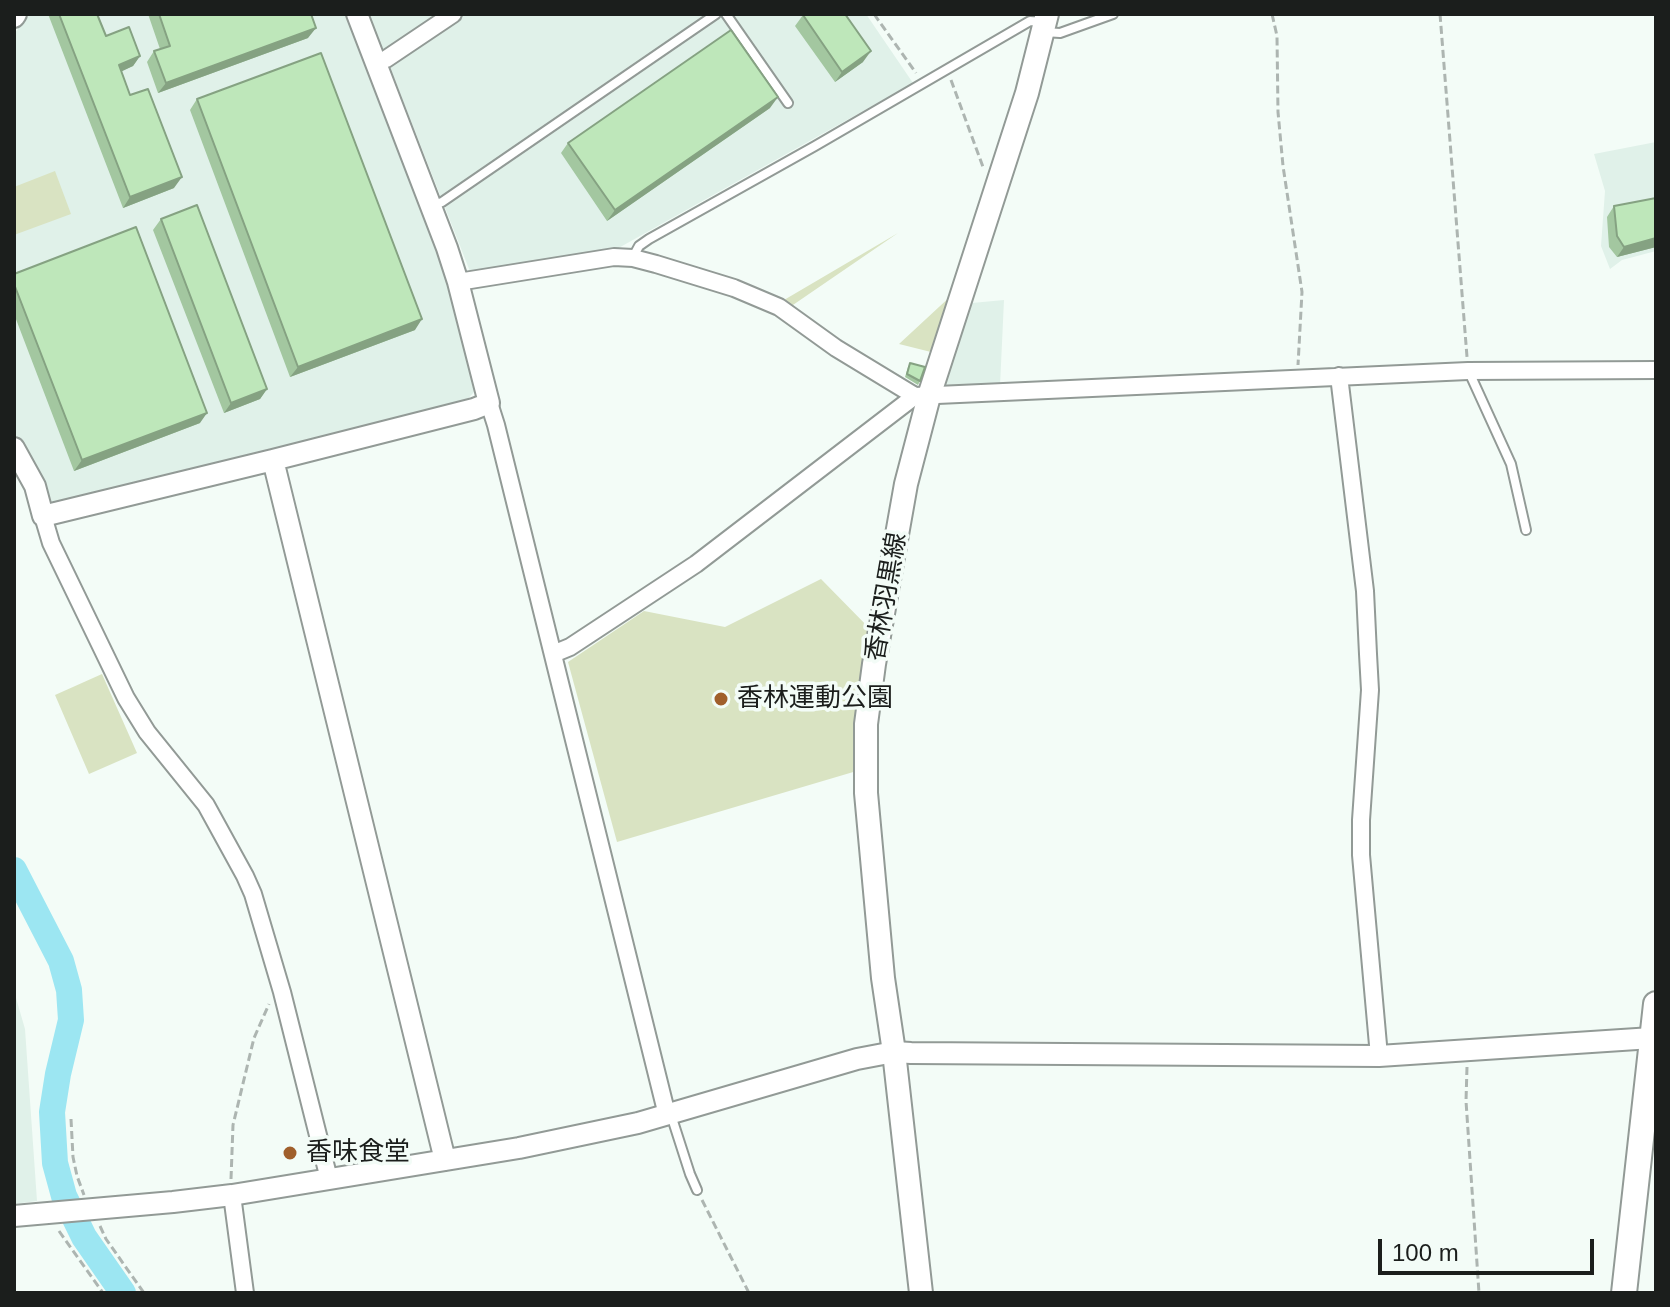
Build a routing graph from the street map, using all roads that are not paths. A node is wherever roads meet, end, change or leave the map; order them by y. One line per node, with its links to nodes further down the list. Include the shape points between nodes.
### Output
1 (357, 14): 7 (street)
2 (453, 14): 7 (street)
3 (716, 14): 9 (lane)
4 (726, 14): 8 (lane)
5 (1113, 14): 6 (lane, via 1060,33)
6 (1045, 23): 10 (lane, via 1030,21 649,239); 15 (main road, 香林羽黒線, via 998,184)
7 (375, 63): 9 (street)
8 (788, 103)
9 (431, 206): 11 (street)
10 (633, 258): 11 (street); 15 (street, via 759,297)
11 (458, 282): 16 (street)
12 (1656, 370): 13 (street)
13 (1468, 371): 14 (street); 20 (lane, via 1511,464)
14 (1339, 376): 15 (street); 25 (street, via 1367,623 1370,690 1361,855)
15 (922, 396): 21 (street, via 696,564); 24 (main road, 香林羽黒線, via 866,724 866,793)
16 (489, 403): 18 (street); 21 (street)
17 (14, 448): 19 (street, via 35,486)
18 (273, 460): 19 (street); 27 (street)
19 (43, 516): 28 (street, via 47,536 126,698 206,805 253,894)
20 (1526, 530)
21 (553, 654): 26 (street)
22 (1656, 1004): 23 (main road)
23 (1652, 1038): 25 (street); 34 (main road)
24 (894, 1052): 25 (street); 26 (street); 33 (main road, 香林羽黒線)
25 (1379, 1056)
26 (669, 1114): 27 (street); 29 (lane)
27 (445, 1160): 28 (street)
28 (329, 1179): 30 (street)
29 (697, 1190)
30 (232, 1195): 31 (street); 32 (street)
31 (14, 1216)
32 (245, 1293)
33 (921, 1293)
34 (1624, 1293)

